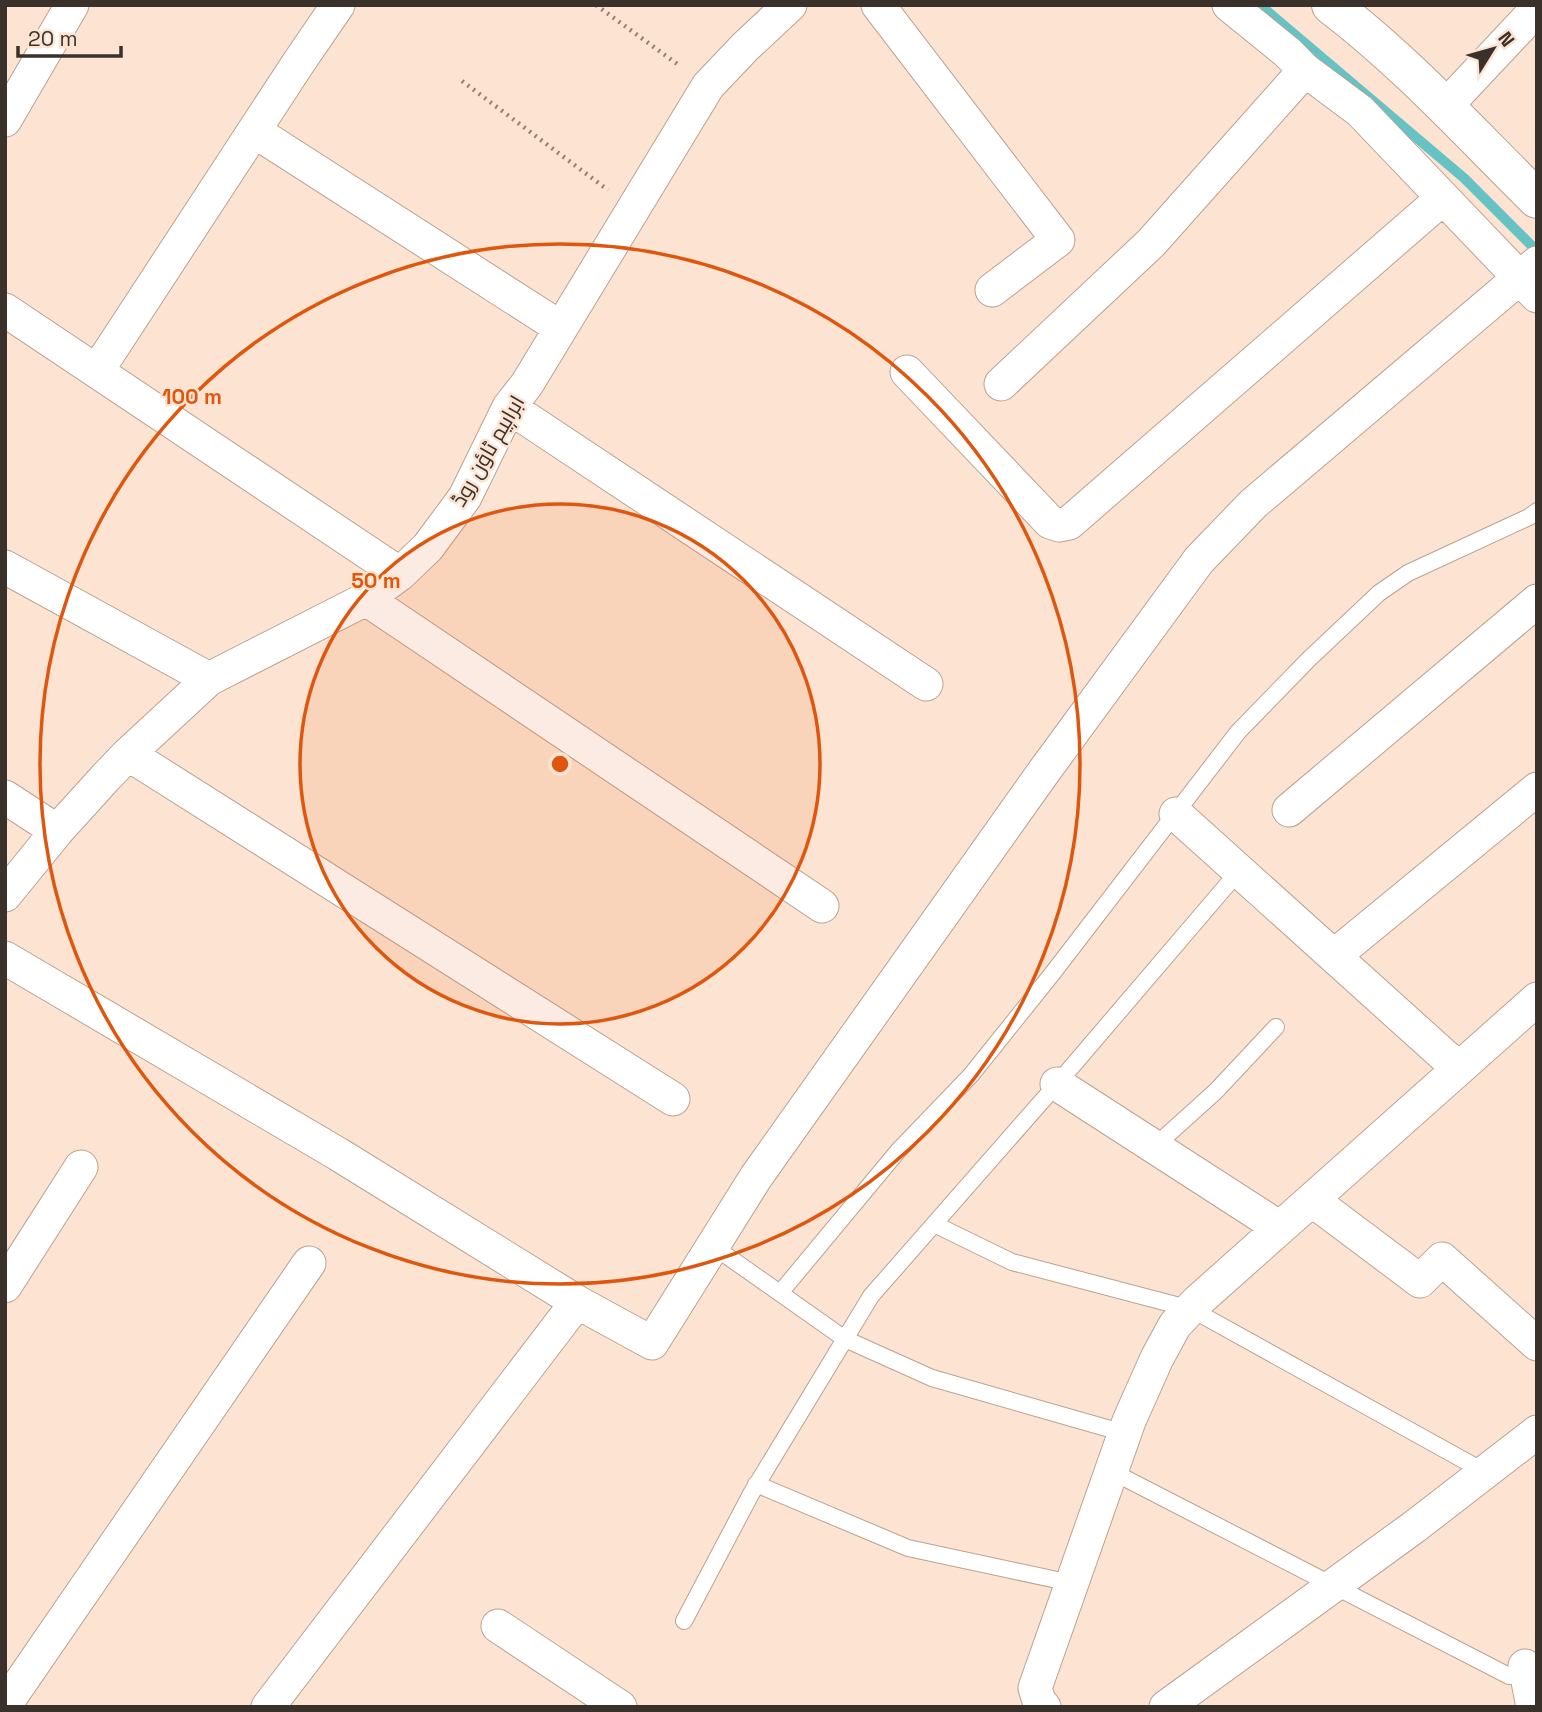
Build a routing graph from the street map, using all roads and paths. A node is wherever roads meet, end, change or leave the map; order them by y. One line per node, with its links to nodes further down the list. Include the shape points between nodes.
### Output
1 (72, 5): 13 (street)
2 (338, 5): 14 (street)
3 (596, 5): 11 (path)
4 (790, 5): 11 (street, ابراہیم ٹاؤن روڈ)
5 (878, 5): 19 (street, via 1058,240)
6 (1229, 5): 9 (street)
7 (1331, 5): 12 (street)
8 (1537, 9): 12 (street)
9 (1304, 70): 15 (street, via 1360,111); 24 (street, via 1151,243)
10 (462, 81): 17 (path)
11 (708, 86): 17 (street, ابراہیم ٹاؤن روڈ)
12 (1445, 107): 16 (street)
13 (5, 120)
14 (254, 131): 21 (street); 22 (street)
15 (1443, 198): 18 (street); 23 (street, via 1069,523 1050,522)
16 (1537, 199)
17 (634, 209): 21 (street, ابراہیم ٹاؤن روڈ)
18 (1529, 278): 54 (street, via 1253,504 1199,560 764,1165)
19 (992, 290)
20 (5, 310): 22 (street)
21 (561, 328): 25 (street, ابراہیم ٹاؤن روڈ)
22 (97, 371): 28 (street)
23 (907, 372)
24 (1001, 384)
25 (509, 408): 28 (street, ابراہیم ٹاؤن روڈ, via 465,496 428,547); 32 (street)
26 (1537, 511): 37 (lane, via 1408,573 1378,593 1238,732)
27 (5, 567): 31 (street)
28 (400, 573): 29 (street, ابراہیم ٹاؤن روڈ)
29 (366, 599): 31 (street, ابراہیم ٹاؤن روڈ); 41 (street)
30 (1537, 601): 36 (street)
31 (209, 679): 33 (street, ابراہیم ٹاؤن روڈ)
32 (926, 684)
33 (128, 754): 38 (street, ابراہیم ٹاؤن روڈ); 48 (street)
34 (1537, 789): 42 (street)
35 (5, 797): 38 (street)
36 (1289, 810)
37 (1175, 814): 39 (street); 57 (lane, via 971,1075 898,1151)
38 (57, 831): 40 (street, ابراہیم ٹاؤن روڈ)
39 (1239, 871): 42 (street); 47 (lane)
40 (5, 895)
41 (822, 906)
42 (1334, 956): 46 (street)
43 (5, 958): 58 (street, via 338,1154)
44 (1537, 999): 46 (street)
45 (1276, 1027): 49 (lane, via 1216,1091)
46 (1458, 1068): 51 (street)
47 (1057, 1084): 49 (street); 52 (lane)
48 (673, 1099)
49 (1154, 1147): 53 (street)
50 (81, 1167): 56 (street)
51 (1311, 1200): 53 (street); 61 (street, via 1420,1281 1442,1259)
52 (934, 1224): 59 (lane, via 1012,1262); 60 (lane, via 871,1296)
53 (1280, 1228): 59 (street)
54 (713, 1246): 57 (lane); 58 (street, via 652,1343)
55 (309, 1263): 72 (street)
56 (5, 1286)
57 (780, 1293): 60 (lane)
58 (577, 1302): 73 (street)
59 (1191, 1309): 63 (street, via 1175,1325 1157,1357); 65 (lane)
60 (845, 1339): 63 (lane, via 932,1378); 66 (lane)
61 (1537, 1344)
62 (1537, 1432): 65 (street)
63 (1125, 1433): 64 (street)
64 (1111, 1471): 67 (street); 68 (lane)
65 (1485, 1472): 68 (street)
66 (757, 1484): 67 (lane, via 908,1548); 69 (lane)
67 (1072, 1583): 75 (street, via 1035,1688)
68 (1333, 1587): 71 (lane, via 1509,1676); 76 (street)
69 (684, 1621)
70 (498, 1626): 74 (street)
71 (1531, 1663): 77 (street)
72 (5, 1705)
73 (268, 1707)
74 (620, 1707)
75 (1044, 1707)
76 (1166, 1707)
77 (1533, 1707)

